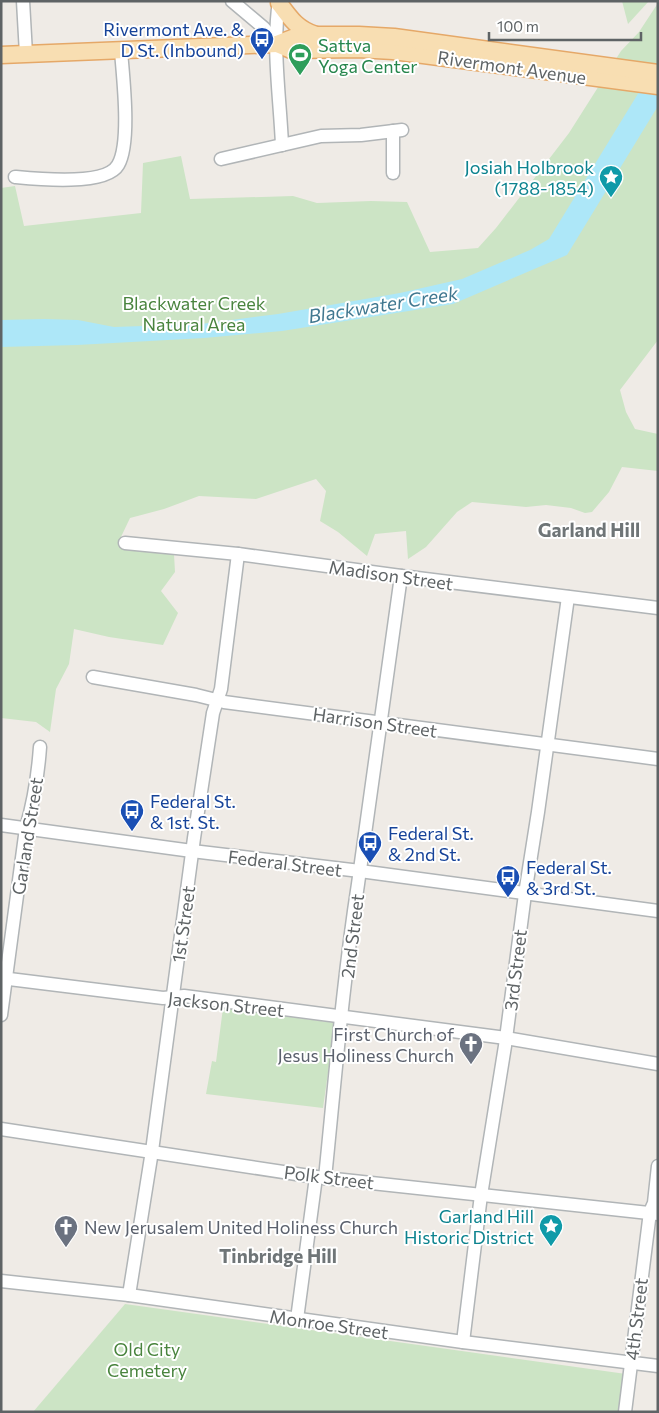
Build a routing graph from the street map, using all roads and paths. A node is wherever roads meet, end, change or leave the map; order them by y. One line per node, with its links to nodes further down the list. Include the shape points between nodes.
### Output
1 (23, 1): 8 (street)
2 (232, 1): 6 (street)
3 (279, 2): 4 (main road, via 291,20); 6 (street)
4 (318, 35): 5 (main road, Rivermont Avenue); 6 (main road, Rivermont Avenue, via 295,37)
5 (359, 42): 6 (main road, Rivermont Avenue, via 291,50); 10 (main road, Rivermont Avenue, via 394,37); 11 (main road, Rivermont Avenue, via 393,50)
6 (277, 44): 7 (main road, Rivermont Avenue); 12 (street)
7 (121, 51): 8 (main road, Rivermont Avenue); 15 (street, via 125,125 118,166 106,175 71,180)
8 (26, 54): 9 (main road, Rivermont Avenue)
9 (1, 55)
10 (658, 73)
11 (658, 86)
12 (282, 144): 13 (street); 14 (street, via 321,136 398,131)
13 (221, 159)
14 (393, 173)
15 (14, 177)
16 (125, 543): 17 (street, Madison Street)
17 (238, 554): 18 (street, Madison Street); 22 (street, 1st Street, via 221,689)
18 (401, 576): 19 (street, Madison Street); 23 (street, 2nd Street)
19 (568, 597): 20 (street, Madison Street); 24 (street, 3rd Street)
20 (658, 608)
21 (93, 677): 22 (street, Harrison Street)
22 (216, 700): 23 (street, Harrison Street); 29 (street, 1st Street)
23 (381, 723): 24 (street, Harrison Street); 30 (street, 2nd Street)
24 (547, 745): 26 (street, Harrison Street); 31 (street, 3rd Street)
25 (40, 747): 28 (street, Garland Street)
26 (658, 760)
27 (1, 825): 28 (street, Federal Street)
28 (26, 828): 29 (street, Federal Street); 33 (street, Garland Street)
29 (192, 851): 30 (street, Federal Street); 34 (street, 1st Street)
30 (360, 871): 31 (street, Federal Street); 36 (street, 2nd Street)
31 (524, 894): 32 (street, Federal Street); 37 (street, 3rd Street)
32 (658, 912)
33 (4, 979): 34 (street, Jackson Street); 35 (street, Garland Street)
34 (173, 997): 36 (street, Jackson Street); 40 (street, 1st Street)
35 (1, 1015)
36 (342, 1017): 37 (street, Jackson Street); 42 (street, 2nd Street)
37 (506, 1038): 38 (street, Jackson Street); 43 (street, 3rd Street)
38 (658, 1064)
39 (1, 1129): 40 (street, Polk Street)
40 (152, 1152): 42 (street, Polk Street); 46 (street, 1st Street)
41 (658, 1166): 44 (street, 4th Street)
42 (321, 1177): 43 (street, Polk Street); 47 (street, 2nd Street)
43 (481, 1195): 44 (street, Polk Street); 48 (street, 3rd Street)
44 (654, 1213): 49 (street, 4th Street)
45 (1, 1281): 46 (street, Monroe Street)
46 (129, 1296): 47 (street, Monroe Street)
47 (298, 1319): 48 (street, Monroe Street)
48 (462, 1342): 49 (street, Monroe Street)
49 (630, 1363): 50 (street, Monroe Street); 51 (street, 4th Street)
50 (658, 1366)
51 (625, 1412)

